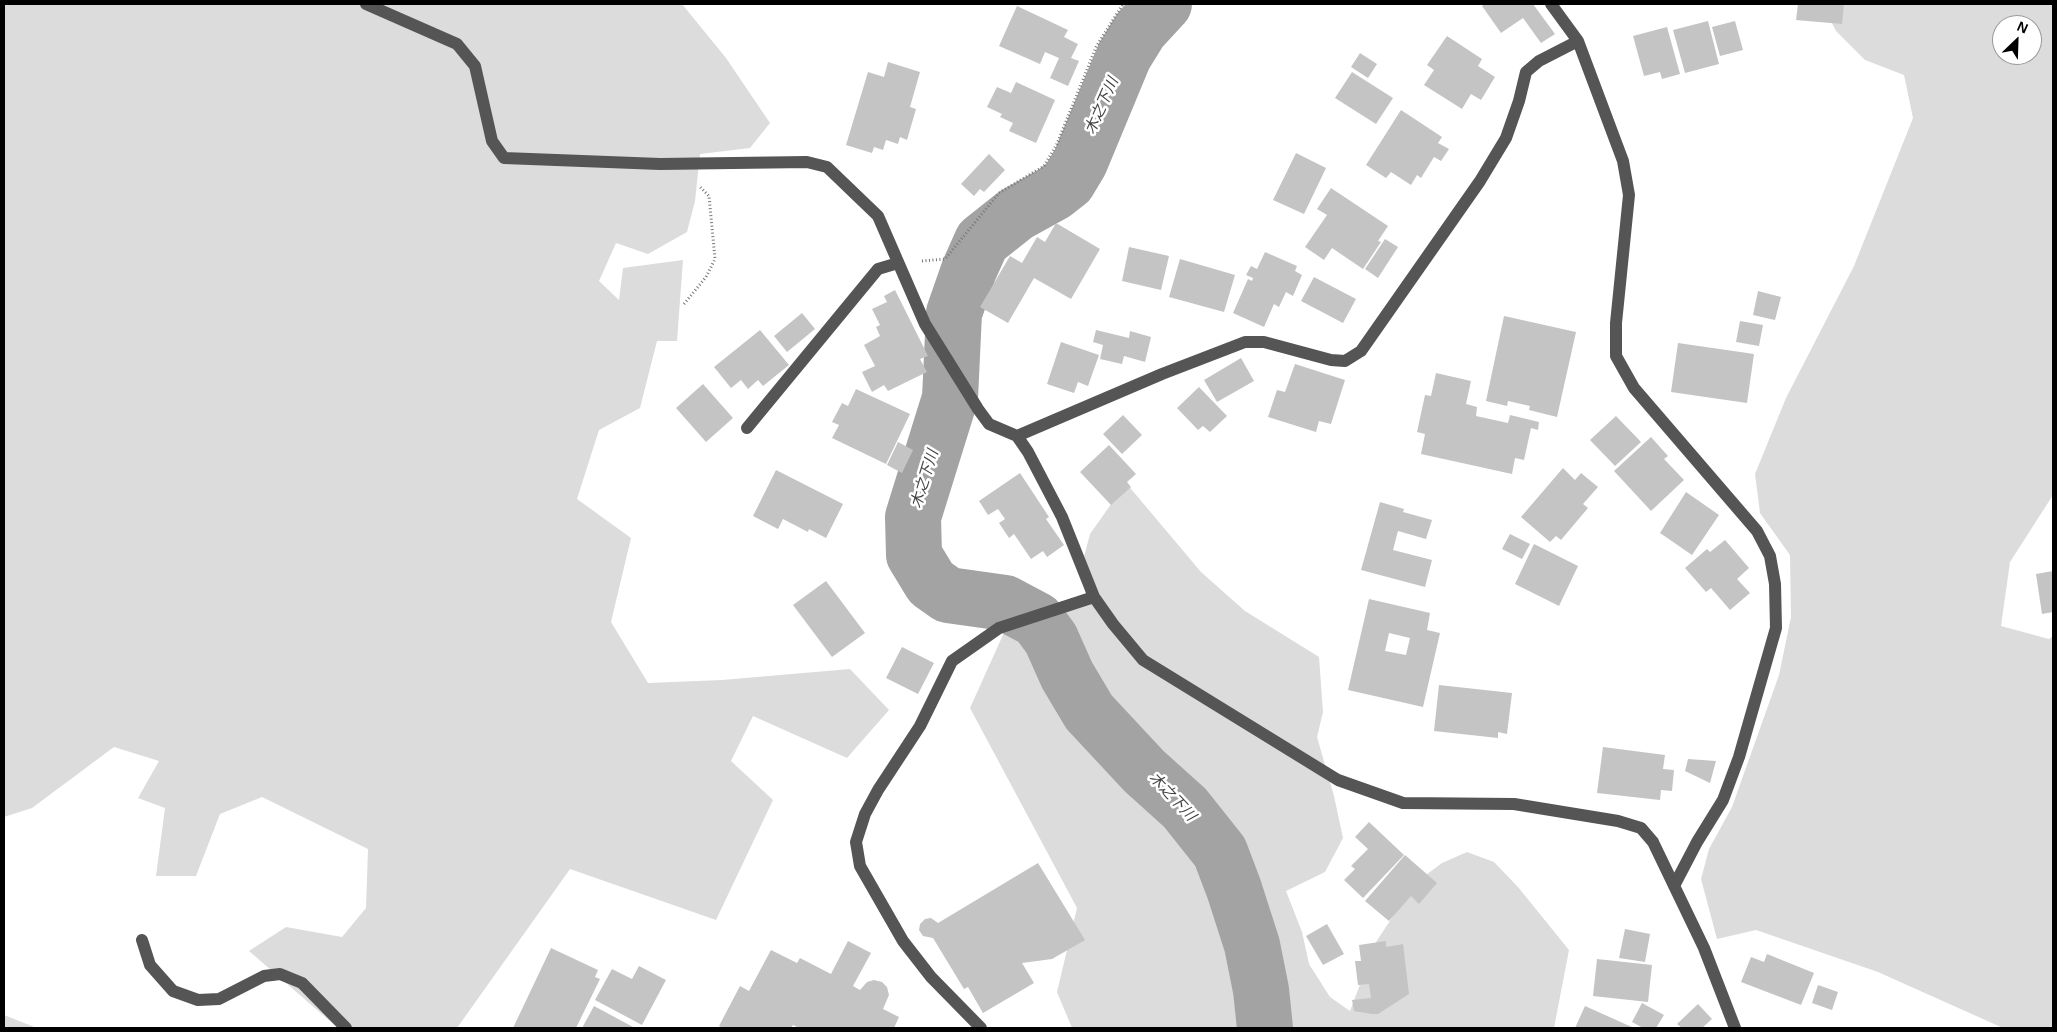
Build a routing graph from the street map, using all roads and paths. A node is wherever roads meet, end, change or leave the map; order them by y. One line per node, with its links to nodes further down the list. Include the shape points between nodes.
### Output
1 (366, 4): 6 (street, via 457,44 475,66 492,141 504,158 660,164 807,162 827,166 878,216)
2 (1123, 4): 6 (path, via 1096,47 1057,144 1044,166 999,193 945,259)
3 (1551, 4): 4 (street)
4 (1578, 42): 9 (street, via 1539,61 1526,72 1506,138 1480,181 1361,351 1345,361 1331,360 1264,342 1244,342); 11 (street, via 1623,161 1629,195 1616,323 1616,356 1634,388 1757,531 1770,556 1776,584 1776,628 1739,757 1723,800)
5 (692, 185): 7 (path, via 701,187 709,196 715,260)
6 (898, 263): 8 (street, via 878,269); 9 (street, via 925,324 978,409 989,424)
7 (684, 304)
8 (747, 428)
9 (1017, 436): 10 (street, via 1062,517)
10 (1094, 597): 11 (street, via 1143,660 1338,780 1403,804 1514,804 1618,820 1641,828 1653,842); 14 (street, via 999,628 952,661 920,726 865,814 856,842 860,866 903,941 931,977)
11 (1674, 886): 15 (street, via 1704,948)
12 (142, 940): 13 (street, via 150,965 173,991 198,1000 219,1000 264,976 280,974 302,983)
13 (346, 1028)
14 (981, 1028)
15 (1735, 1028)

